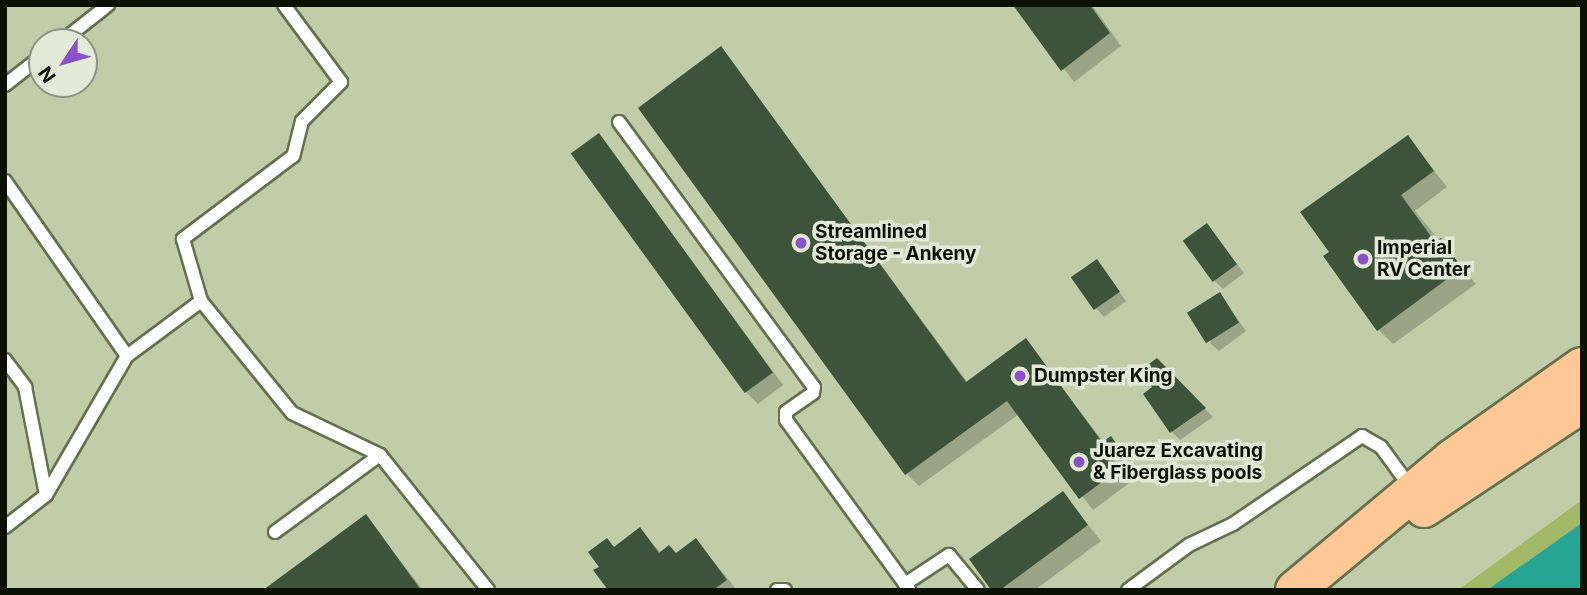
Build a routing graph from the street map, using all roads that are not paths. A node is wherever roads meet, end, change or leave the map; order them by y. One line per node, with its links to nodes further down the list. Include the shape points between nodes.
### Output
1 (108, 5): 3 (lane)
2 (284, 5): 8 (lane, via 341,82 302,121 293,156 183,239)
3 (79, 28)
4 (28, 67): 5 (lane)
5 (5, 85)
6 (619, 122): 19 (lane, via 814,387 813,393 786,412 786,420)
7 (5, 181): 9 (lane)
8 (201, 301): 9 (lane); 13 (lane, via 292,413)
9 (127, 356): 15 (lane)
10 (5, 360): 15 (lane, via 25,387)
11 (1582, 367): 14 (main road, via 1452,459)
12 (1582, 403): 18 (main road, via 1482,472)
13 (380, 455): 17 (lane); 20 (lane)
14 (1414, 492): 18 (main road); 24 (lane, via 1381,447 1362,436 1233,524 1189,545)
15 (46, 495): 16 (lane)
16 (5, 527)
17 (275, 532)
18 (1335, 561): 25 (main road)
19 (907, 587): 23 (lane, via 949,555)
20 (488, 590)
21 (777, 590): 22 (lane)
22 (785, 590)
23 (978, 590)
24 (1128, 590)
25 (1295, 590)

